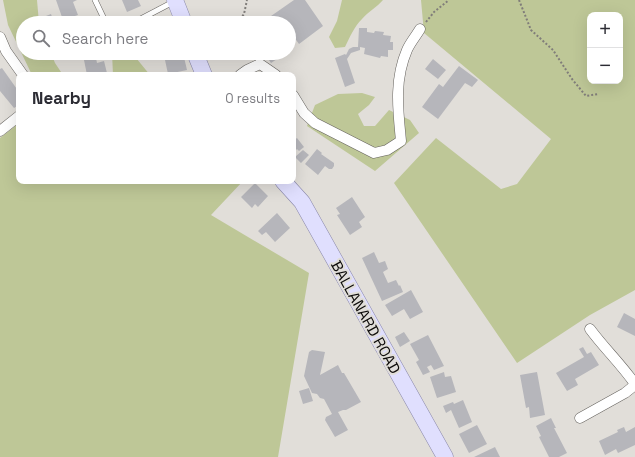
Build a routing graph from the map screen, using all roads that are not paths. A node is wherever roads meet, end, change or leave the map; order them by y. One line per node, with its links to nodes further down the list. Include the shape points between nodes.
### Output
1 (95, 0): 3 (lane)
2 (175, 1): 4 (lane); 5 (main road)
3 (103, 16)
4 (146, 16)
5 (181, 16)
6 (420, 29): 15 (street, via 407,49 400,71 397,97 401,141 387,150 374,153 315,123 304,113)
7 (0, 37): 11 (street, via 6,51)
8 (198, 60): 12 (main road)
9 (259, 60): 10 (lane)
10 (260, 64): 13 (street); 14 (street)
11 (21, 72)
12 (203, 72)
13 (244, 72)
14 (272, 72)
15 (296, 100)
16 (16, 119): 17 (street)
17 (0, 132)
18 (287, 184): 22 (main road, BALLANARD ROAD, via 302,202)
19 (590, 328): 20 (street)
20 (635, 384): 21 (street, via 625,393)
21 (580, 418)
22 (444, 457)

